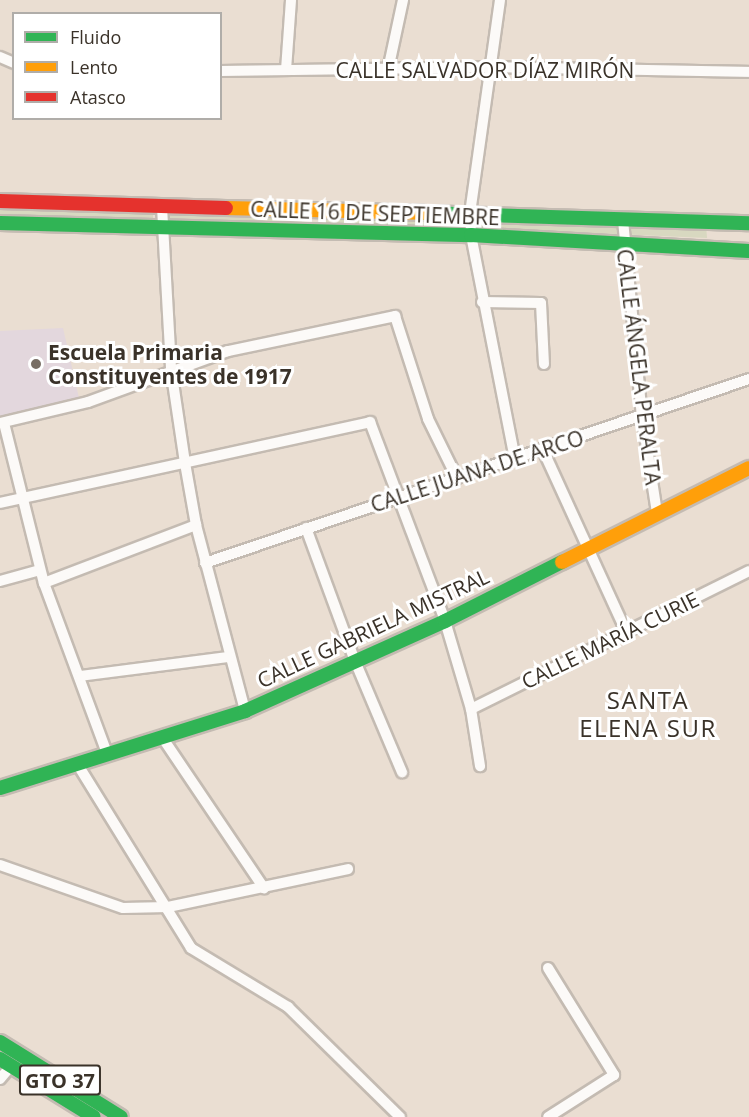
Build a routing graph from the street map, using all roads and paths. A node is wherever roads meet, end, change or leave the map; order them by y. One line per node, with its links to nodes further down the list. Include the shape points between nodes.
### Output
1 (291, 0): 5 (street)
2 (403, 0): 6 (street)
3 (500, 0): 4 (street)
4 (492, 68): 6 (street, CALLE SALVADOR DÍAZ MIRÓN); 8 (street, CALLE SALVADOR DÍAZ MIRÓN); 12 (street)
5 (286, 70): 6 (street, CALLE SALVADOR DÍAZ MIRÓN); 7 (street, CALLE SALVADOR DÍAZ MIRÓN)
6 (388, 70)
7 (222, 71)
8 (749, 72)
9 (0, 201): 10 (street, CALLE 16 DE SEPTIEMBRE)
10 (162, 207): 11 (street, CALLE 16 DE SEPTIEMBRE); 17 (street)
11 (315, 209): 12 (street, CALLE 16 DE SEPTIEMBRE); 18 (street)
12 (470, 213): 13 (street, CALLE 16 DE SEPTIEMBRE); 19 (street)
13 (623, 220): 14 (street, CALLE 16 DE SEPTIEMBRE); 20 (street, CALLE ÁNGELA PERALTA)
14 (713, 222): 16 (street, CALLE 16 DE SEPTIEMBRE); 21 (street)
15 (0, 223): 17 (street, CALLE 16 DE SEPTIEMBRE)
16 (749, 223)
17 (162, 230): 18 (street, CALLE 16 DE SEPTIEMBRE); 25 (street)
18 (314, 231): 19 (street, CALLE 16 DE SEPTIEMBRE)
19 (471, 235): 20 (street, CALLE 16 DE SEPTIEMBRE); 23 (street)
20 (622, 244): 21 (street, CALLE 16 DE SEPTIEMBRE); 27 (street, CALLE ÁNGELA PERALTA)
21 (713, 249): 22 (street, CALLE 16 DE SEPTIEMBRE)
22 (749, 251)
23 (482, 302): 24 (street, via 541,303); 30 (street)
24 (544, 364)
25 (171, 369): 28 (street, via 88,402); 31 (street); 33 (street, via 228,351 395,316 428,419)
26 (749, 379): 27 (street, CALLE JUANA DE ARCO)
27 (642, 416): 29 (street, CALLE JUANA DE ARCO); 37 (street, CALLE ÁNGELA PERALTA)
28 (2, 423): 35 (street)
29 (543, 450): 30 (street, CALLE JUANA DE ARCO); 40 (street)
30 (515, 459): 33 (street, CALLE JUANA DE ARCO)
31 (185, 463): 34 (street, via 370,422); 35 (street); 38 (street)
32 (749, 468): 37 (street, CALLE GABRIELA MISTRAL)
33 (457, 478): 34 (street, CALLE JUANA DE ARCO)
34 (396, 497): 39 (street, CALLE JUANA DE ARCO); 46 (street)
35 (22, 498): 36 (street); 42 (street)
36 (0, 503)
37 (657, 513): 40 (street, CALLE GABRIELA MISTRAL)
38 (196, 525): 41 (street); 45 (street)
39 (306, 528): 41 (street, CALLE JUANA DE ARCO); 49 (street)
40 (588, 546): 46 (street, CALLE GABRIELA MISTRAL); 47 (street)
41 (205, 563): 48 (street)
42 (40, 570): 44 (street); 45 (street)
43 (749, 571): 47 (street, CALLE MARÍA CURIE)
44 (0, 581)
45 (44, 583): 50 (street)
46 (445, 621): 49 (street, CALLE GABRIELA MISTRAL); 51 (street)
47 (626, 631): 51 (street, CALLE MARÍA CURIE)
48 (229, 657): 50 (street); 52 (street)
49 (355, 661): 52 (street, CALLE GABRIELA MISTRAL); 57 (street)
50 (80, 676): 54 (street)
51 (471, 709): 56 (street)
52 (246, 711): 53 (street, CALLE GABRIELA MISTRAL)
53 (164, 740): 54 (street, CALLE GABRIELA MISTRAL); 61 (street)
54 (108, 756): 55 (street, CALLE GABRIELA MISTRAL)
55 (78, 765): 58 (street, CALLE GABRIELA MISTRAL); 62 (street)
56 (480, 766)
57 (402, 772)
58 (0, 788)
59 (0, 865): 62 (street, via 123,908)
60 (348, 869): 61 (street)
61 (264, 888): 62 (street)
62 (168, 907): 69 (street, via 191,948 288,1007)
63 (548, 968): 70 (street, via 614,1075)
64 (0, 1042): 68 (street, GTO 37)
65 (5, 1063): 66 (street); 67 (street, GTO 37)
66 (0, 1079)
67 (94, 1117)
68 (121, 1117)
69 (400, 1117)
70 (548, 1117)

